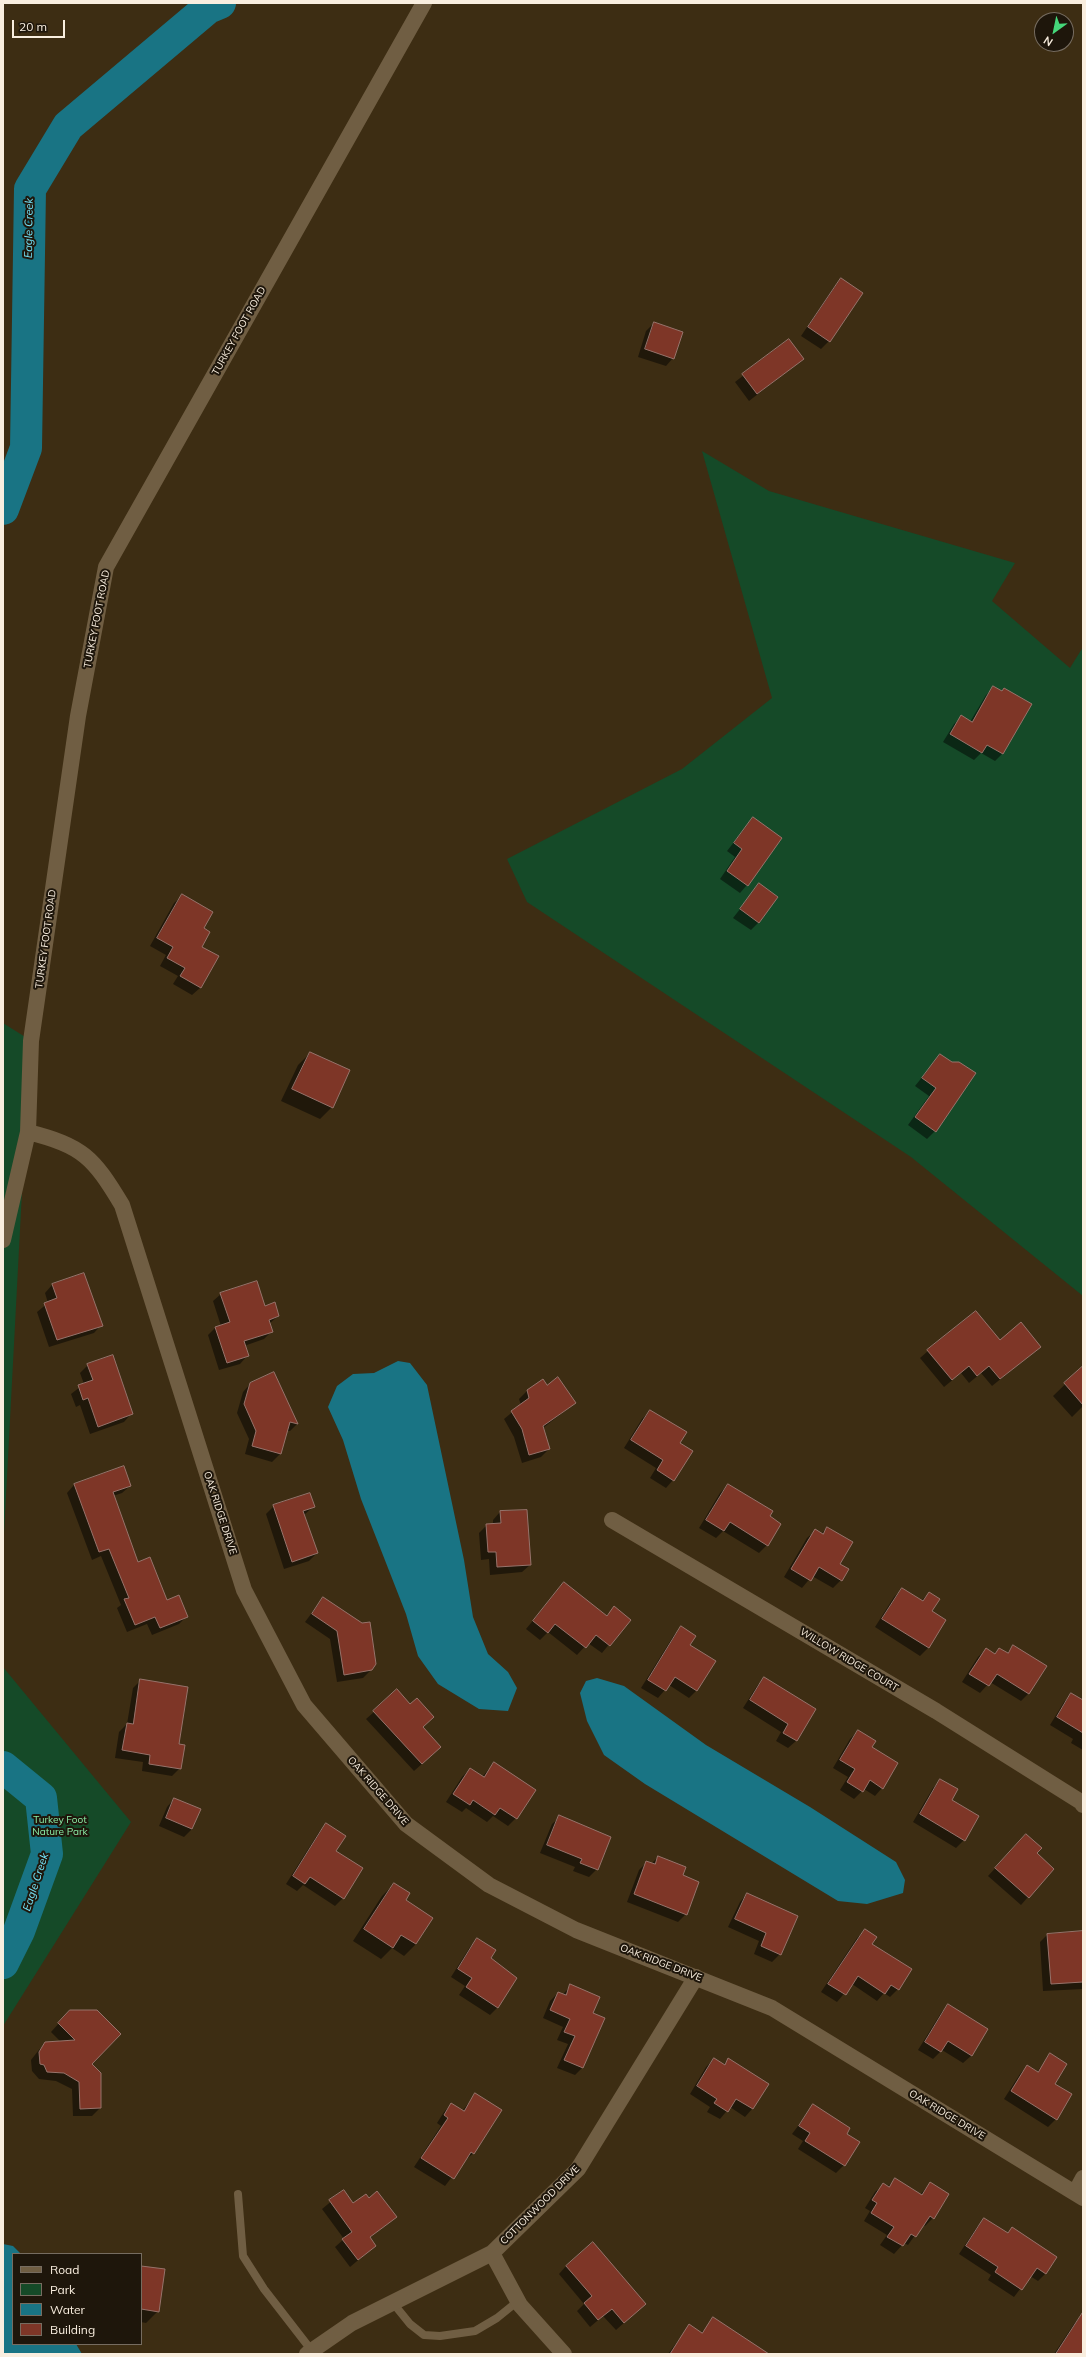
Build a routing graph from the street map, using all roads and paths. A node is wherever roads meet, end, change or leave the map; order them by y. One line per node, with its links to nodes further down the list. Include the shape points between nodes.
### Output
1 (424, 3): 2 (street, TURKEY FOOT ROAD, via 106,568 78,716 31,1041)
2 (28, 1132): 3 (street, TURKEY FOOT ROAD); 6 (street, OAK RIDGE DRIVE, via 60,1141 88,1157 122,1205 244,1590 304,1705 406,1824 489,1884 576,1930)
3 (3, 1240)
4 (612, 1520): 5 (street, WILLOW RIDGE COURT, via 936,1711)
5 (1083, 1805)
6 (696, 1976): 9 (street, OAK RIDGE DRIVE, via 772,2008); 10 (street, COTTONWOOD DRIVE, via 578,2169)
7 (1083, 2178): 9 (street)
8 (238, 2194): 13 (lane, via 243,2256)
9 (1079, 2195)
10 (492, 2253): 11 (street); 12 (street, COTTONWOOD DRIVE)
11 (518, 2301): 12 (lane, via 497,2318 475,2330 440,2336 424,2335 410,2324); 14 (street)
12 (393, 2303): 13 (street, COTTONWOOD DRIVE, via 352,2323)
13 (309, 2352)
14 (564, 2354)

